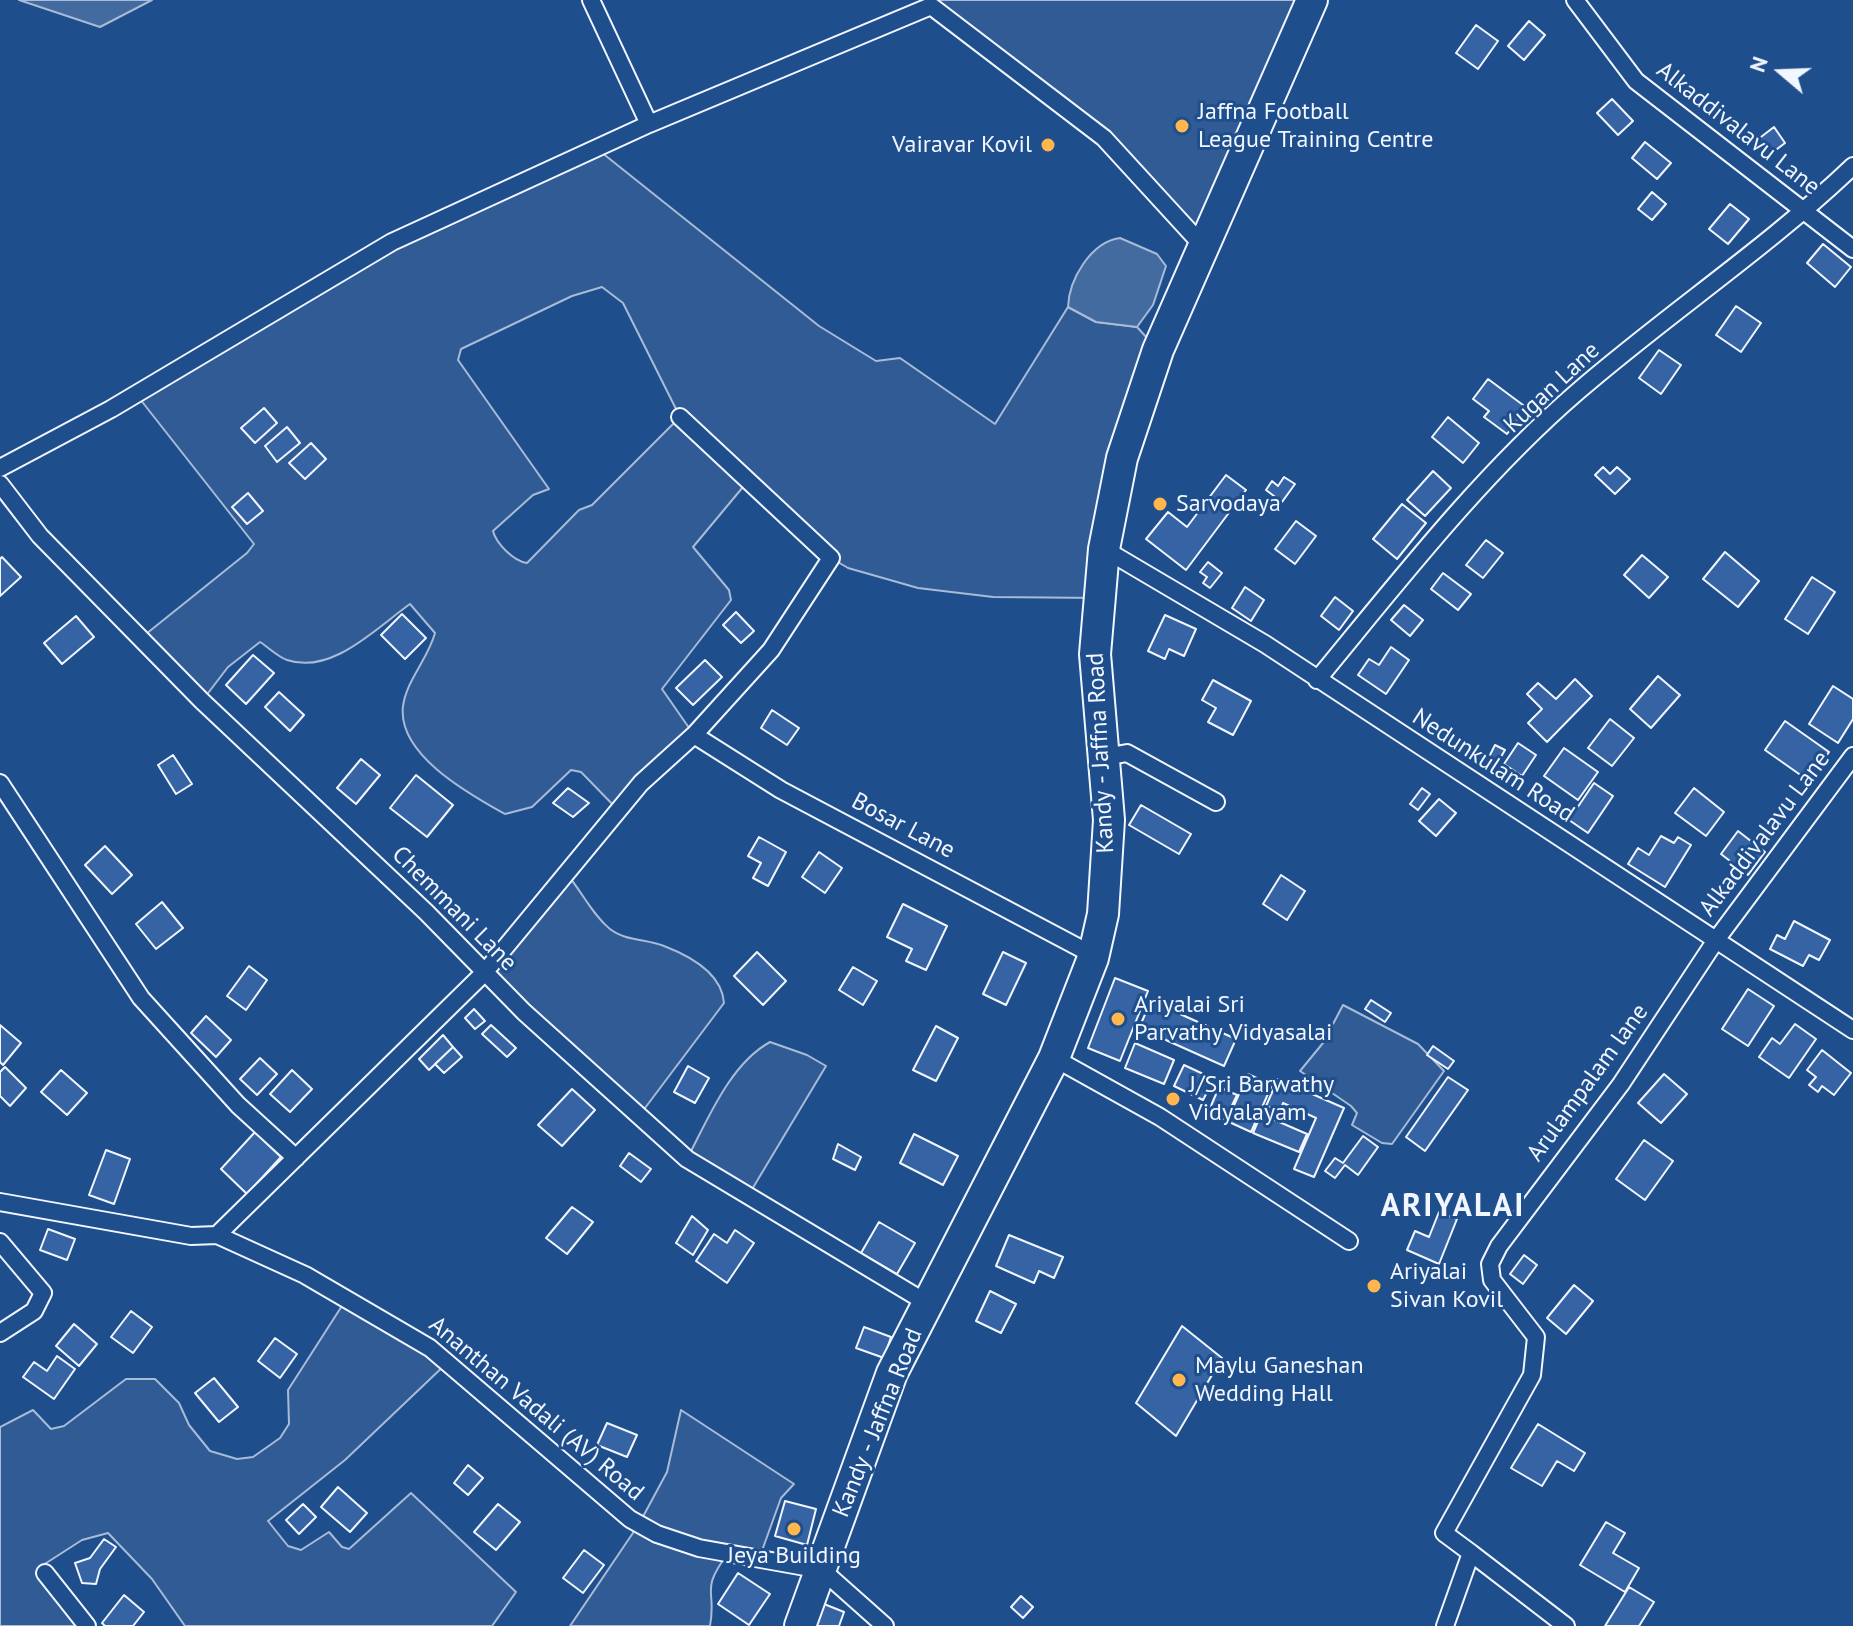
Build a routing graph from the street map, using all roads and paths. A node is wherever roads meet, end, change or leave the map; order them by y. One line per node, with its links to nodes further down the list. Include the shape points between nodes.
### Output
1 (591, 0): 4 (street)
2 (1312, 0): 7 (highway, Kandy - Jaffna Road)
3 (1575, 0): 6 (street, Alkaddivalavu Lane, via 1636,81)
4 (649, 124): 7 (street, via 931,6 1104,138); 10 (street, via 392,242 111,409)
5 (1853, 166): 6 (street, Kugan Lane)
6 (1806, 211): 8 (street, Alkaddivalavu Lane); 13 (street, Kugan Lane, via 1575,394 1445,524)
7 (1203, 246): 12 (highway, Kandy - Jaffna Road, via 1158,350 1122,458)
8 (1853, 249)
9 (680, 417): 14 (street, via 831,558 771,650)
10 (0, 468)
11 (0, 484): 21 (street, Chemmani Lane, via 40,536 202,701)
12 (1104, 549): 13 (street, Nedunkulam Road, via 1185,594); 16 (highway, Kandy - Jaffna Road, via 1095,654)
13 (1317, 680): 19 (street, Nedunkulam Road)
14 (694, 735): 20 (street, Bosar Lane, via 781,790); 21 (street, via 641,783)
15 (1853, 756): 19 (street, Alkaddivalavu Lane)
16 (1105, 757): 18 (street, via 1127,753); 20 (highway, Kandy - Jaffna Road, via 1106,878)
17 (0, 783): 24 (street, via 141,998 238,1105)
18 (1216, 802)
19 (1716, 940): 22 (street, Nedunkulam Road); 31 (street, Arulampalam lane, via 1621,1084 1490,1264 1492,1280 1536,1337 1532,1375 1444,1533)
20 (1093, 955): 23 (highway, Kandy - Jaffna Road)
21 (484, 973): 24 (street); 29 (street, Chemmani Lane, via 687,1159)
22 (1853, 1030)
23 (1054, 1058): 27 (street, via 1160,1117); 29 (highway, Kandy - Jaffna Road)
24 (296, 1158): 26 (street)
25 (0, 1202): 26 (street, Ananthan Vadali (AV) Road, via 191,1236)
26 (217, 1235): 32 (street, Ananthan Vadali (AV) Road, via 334,1290 430,1348 630,1519 657,1534 699,1548)
27 (1349, 1241)
28 (0, 1242): 30 (street, via 43,1293 34,1311)
29 (927, 1303): 32 (highway, Kandy - Jaffna Road, via 887,1384)
30 (0, 1333)
31 (1471, 1553): 37 (street); 38 (street)
32 (822, 1570): 35 (highway, Kandy - Jaffna Road); 36 (street)
33 (45, 1573): 34 (street)
34 (87, 1626)
35 (800, 1626)
36 (885, 1626)
37 (1445, 1626)
38 (1566, 1626)

